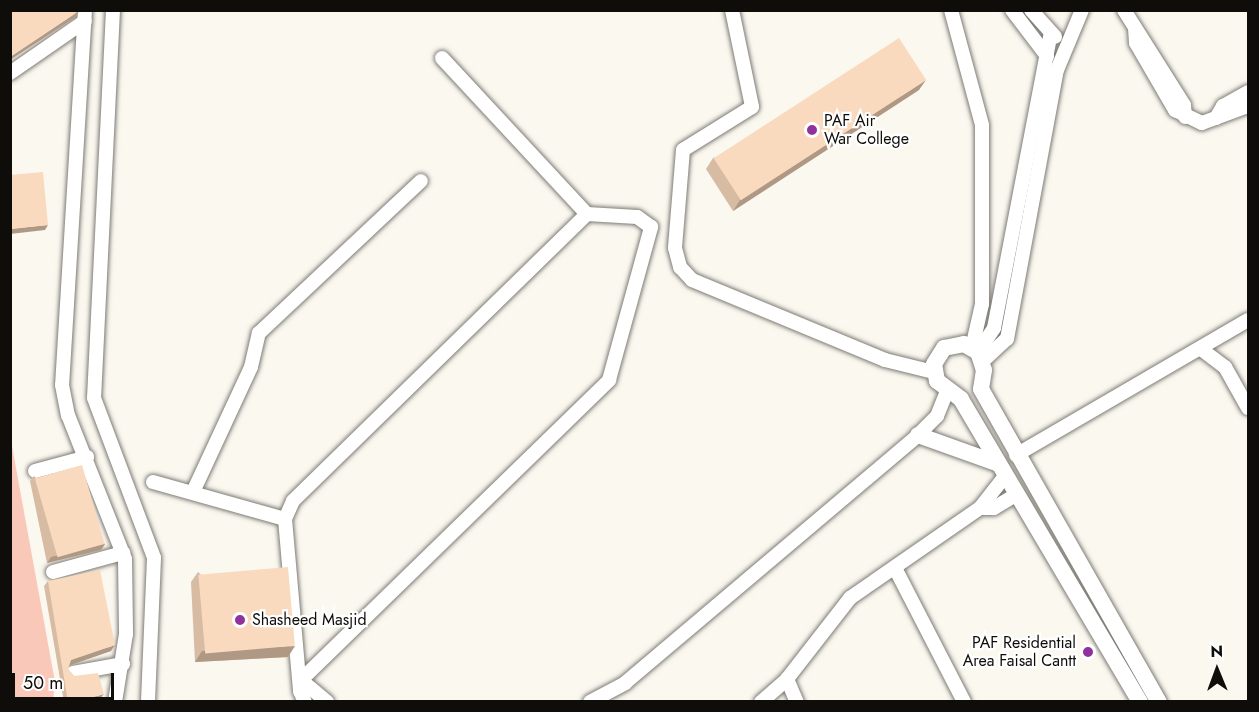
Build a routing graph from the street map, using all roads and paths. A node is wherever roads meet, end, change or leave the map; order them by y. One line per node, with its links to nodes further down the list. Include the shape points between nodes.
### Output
1 (113, 10): 47 (street, via 94,398 154,558)
2 (732, 10): 23 (street, via 752,107 683,150 675,248 680,267 692,280 885,360)
3 (951, 10): 22 (street, via 982,125 982,304)
4 (1012, 10): 11 (street)
5 (1031, 10): 9 (street)
6 (1082, 10): 10 (street)
7 (1124, 10): 17 (street, via 1185,105 1185,117 1202,123)
8 (85, 16): 14 (street); 28 (street, via 62,385)
9 (1051, 32): 10 (street); 11 (street)
10 (1064, 48): 13 (street)
11 (1045, 53): 13 (street); 22 (street, via 994,328)
12 (442, 58): 19 (street)
13 (1057, 70): 22 (street, via 1007,339)
14 (10, 73)
15 (1248, 92): 17 (street, via 1223,106)
16 (1248, 106): 17 (street)
17 (1216, 118)
18 (421, 181): 32 (street, via 260,333 251,367)
19 (587, 214): 35 (street, via 308,482); 44 (street, via 637,217 651,227 651,242 609,380)
20 (1248, 320): 21 (street)
21 (1202, 349): 25 (street, via 1225,367); 27 (street)
22 (978, 354): 23 (street, via 956,344 944,348); 27 (street, via 981,389)
23 (934, 372): 24 (street)
24 (947, 391): 26 (street, via 937,416); 29 (street, via 961,399)
25 (1248, 408)
26 (918, 435): 29 (street); 50 (street, via 625,683)
27 (1016, 455): 36 (street)
28 (87, 457): 30 (street); 38 (street)
29 (1002, 470): 33 (street); 34 (street)
30 (35, 471)
31 (153, 482): 32 (street)
32 (193, 492): 35 (street)
33 (1016, 495): 34 (street, via 994,508); 37 (street)
34 (980, 507): 39 (street)
35 (285, 519): 44 (street)
36 (1060, 530): 37 (street); 45 (street)
37 (1044, 542): 54 (street)
38 (123, 553): 40 (street); 41 (street)
39 (896, 570): 43 (street, via 850,598); 53 (street)
40 (53, 572)
41 (123, 664): 42 (street); 46 (street)
42 (73, 673)
43 (787, 679): 51 (street); 52 (street)
44 (301, 680): 48 (street); 49 (street)
45 (1159, 701): 55 (street)
46 (114, 702)
47 (148, 702)
48 (305, 702)
49 (327, 702)
50 (590, 702)
51 (761, 702)
52 (797, 702)
53 (964, 702)
54 (1140, 702)
55 (1170, 702)

